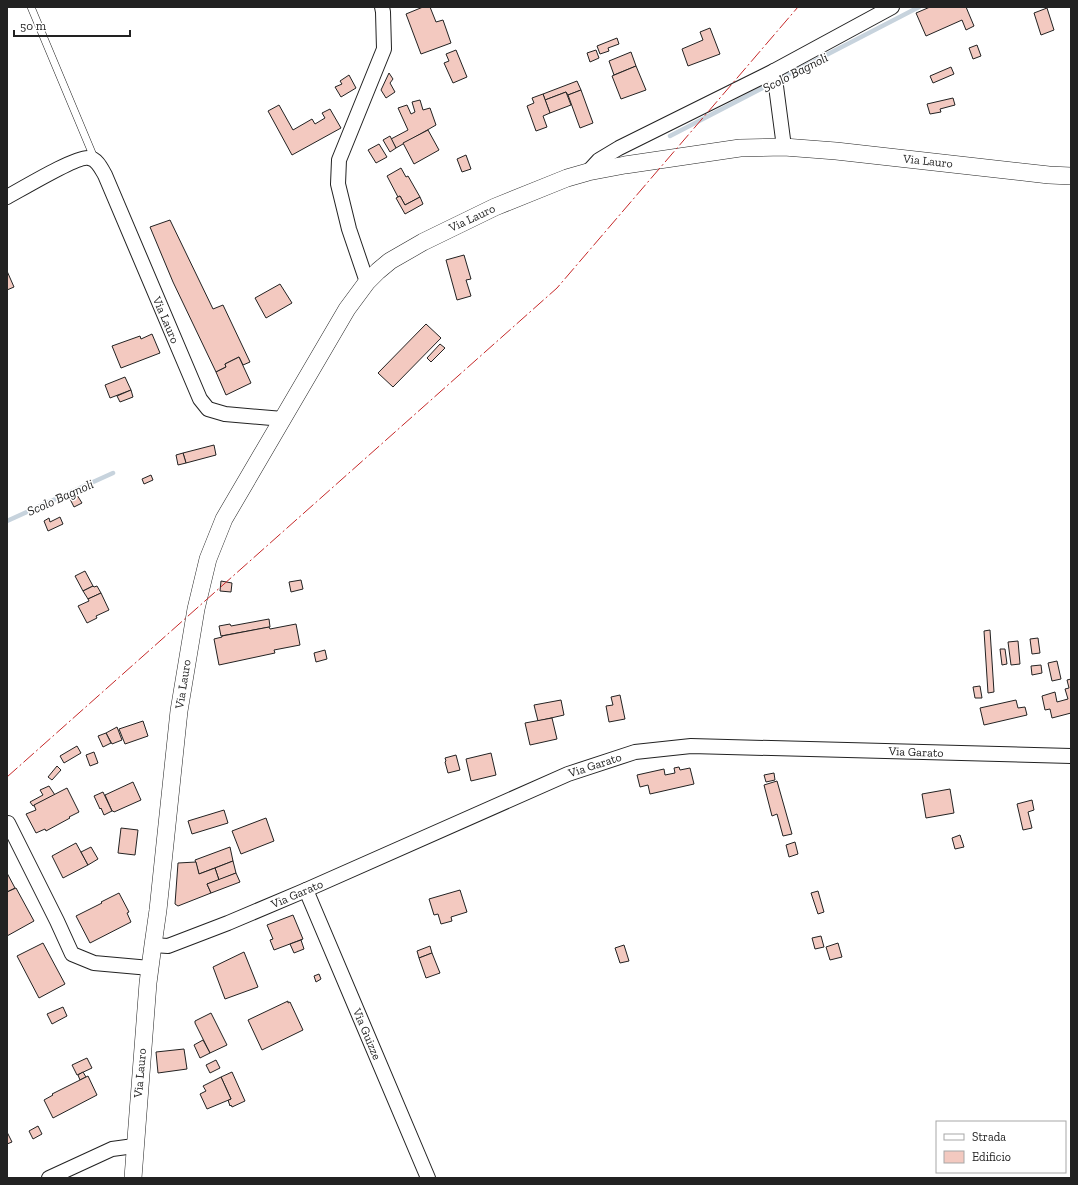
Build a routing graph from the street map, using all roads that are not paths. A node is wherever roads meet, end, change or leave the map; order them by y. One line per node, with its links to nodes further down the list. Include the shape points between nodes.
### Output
1 (30, 7): 6 (lane, Via Lauro)
2 (382, 7): 10 (street, via 384,49 339,160 338,184 349,229)
3 (892, 7): 4 (street, Via Lauro)
4 (774, 71): 5 (street); 7 (street, Via Lauro, via 619,148 599,160)
5 (784, 147): 7 (street, Via Lauro, via 740,148); 8 (street, Via Lauro)
6 (96, 161): 9 (street, via 87,157 75,161); 11 (street, Via Lauro, via 105,175 200,399 208,409 225,414)
7 (588, 172): 10 (street, Via Lauro, via 496,207 423,242 390,261)
8 (1071, 176)
9 (7, 197)
10 (367, 282): 11 (street, Via Lauro, via 347,309)
11 (283, 419): 15 (street, Via Lauro, via 224,519 207,566 196,609 179,711)
12 (1071, 756): 14 (street, Via Garato, via 692,746 635,752 568,774)
13 (8, 822): 16 (street, via 72,954 94,963)
14 (306, 890): 15 (street, Via Garato, via 168,946); 20 (street, Via Guizze)
15 (153, 945): 16 (street, Via Lauro)
16 (150, 968): 17 (street, Via Lauro)
17 (134, 1146): 18 (street, via 112,1148); 19 (street, Via Lauro)
18 (49, 1178)
19 (133, 1178)
20 (428, 1178)

